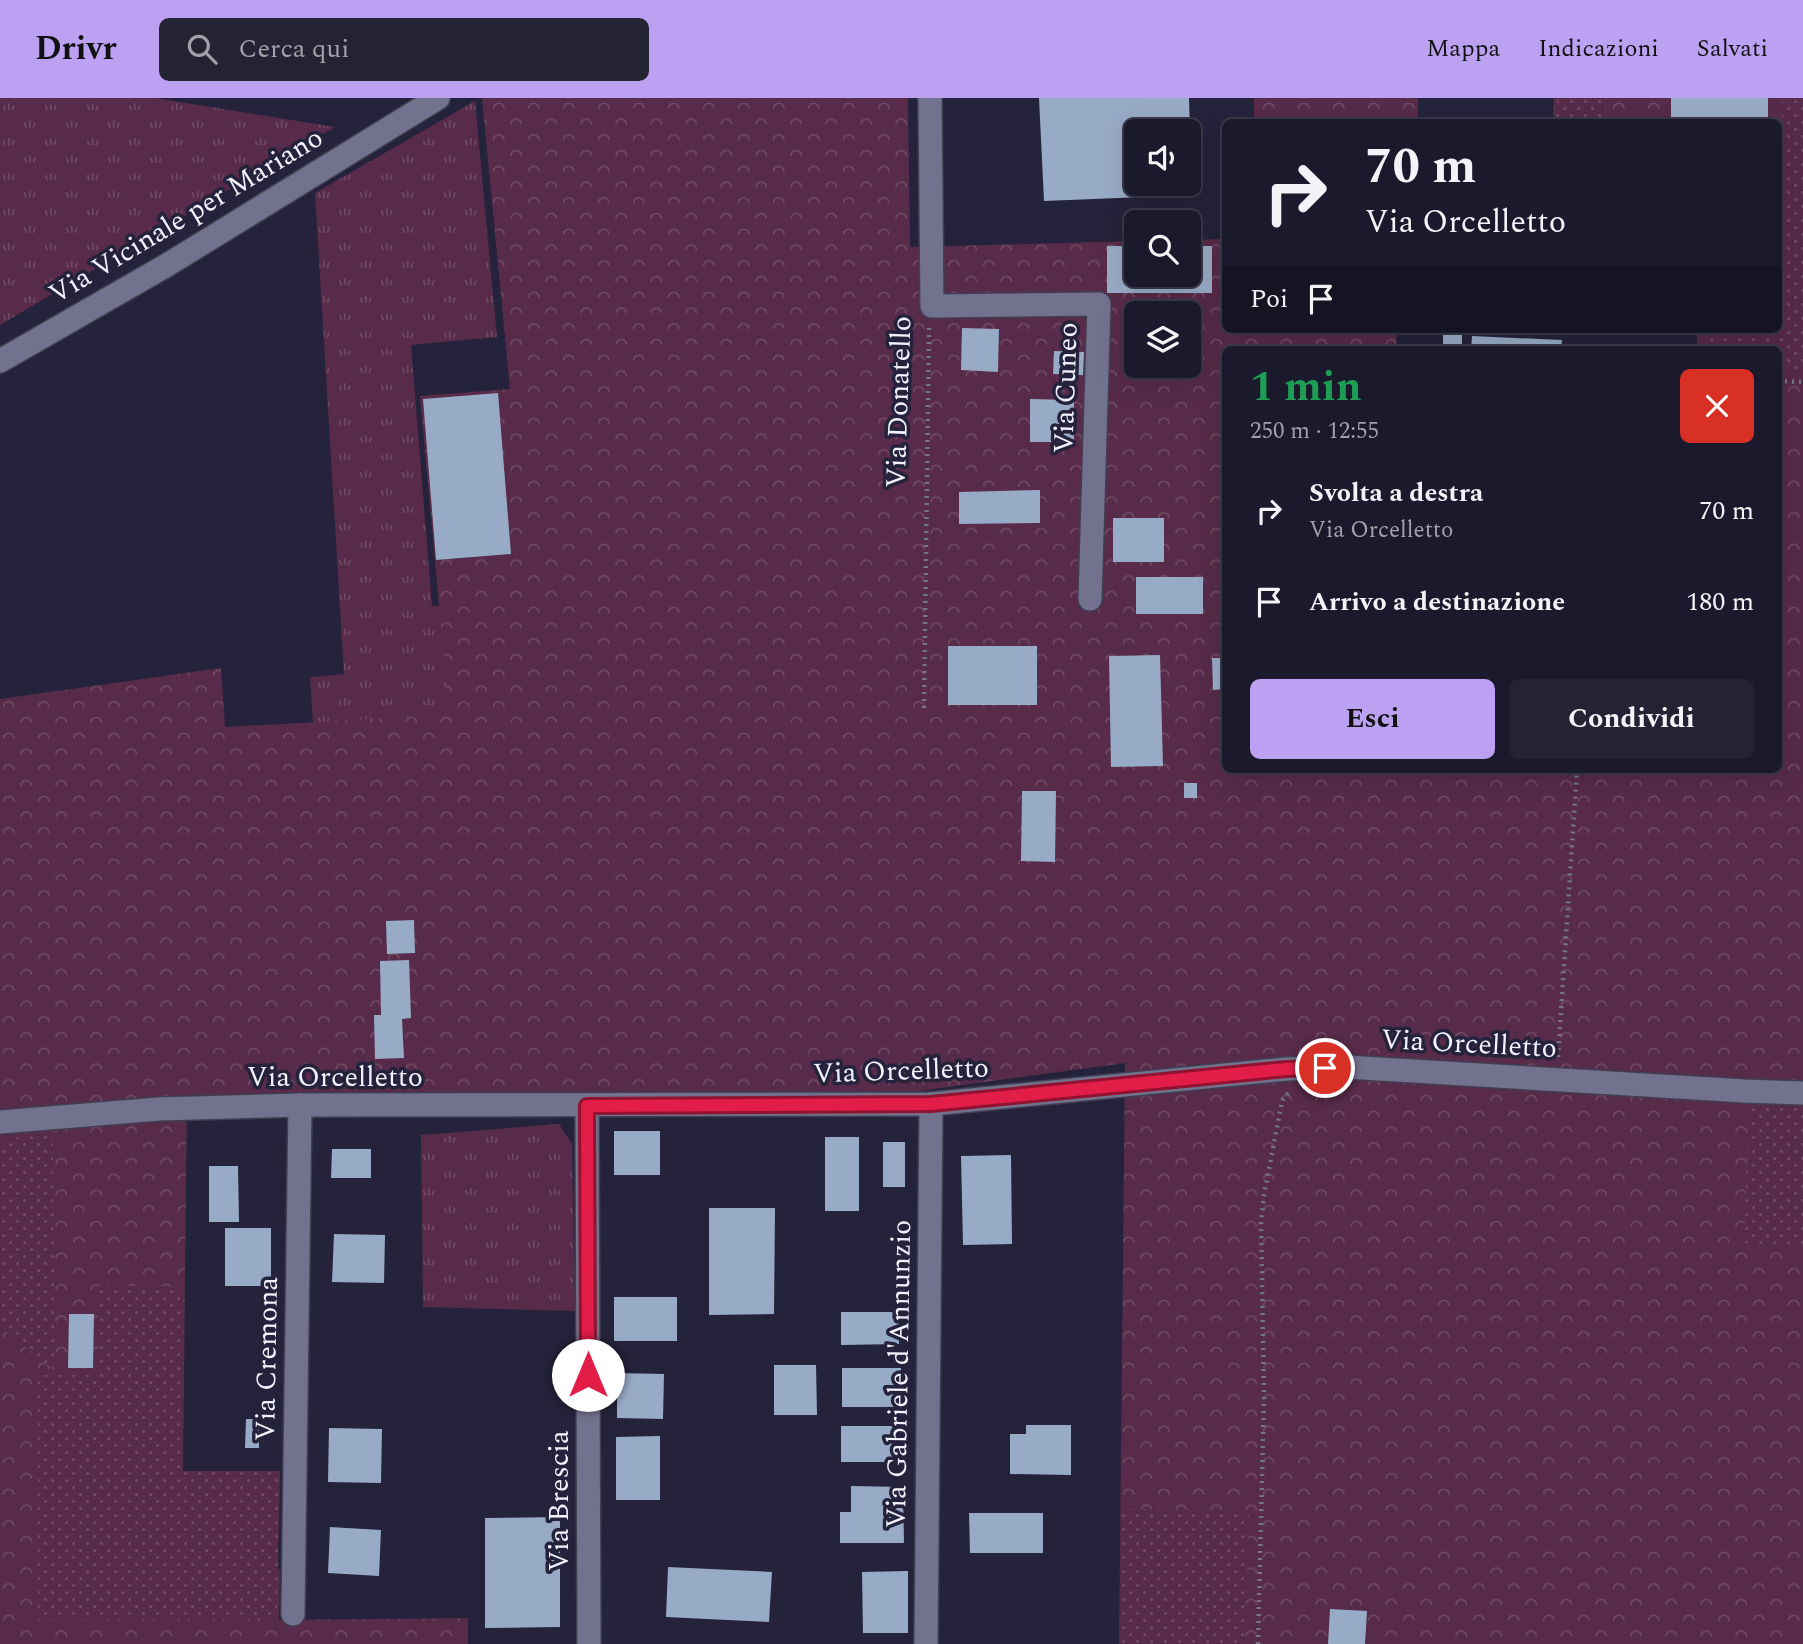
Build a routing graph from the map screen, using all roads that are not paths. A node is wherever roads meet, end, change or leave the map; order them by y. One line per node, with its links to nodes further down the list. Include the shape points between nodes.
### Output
1 (438, 98): 4 (street, Via Vicinale per Mariano, via 167,265)
2 (930, 98): 3 (street, Via Donatello)
3 (932, 306): 5 (street, Via Cuneo, via 1099,304)
4 (0, 361)
5 (1090, 599)
6 (1803, 1093): 7 (street, Via Orcelletto, via 1346,1067)
7 (931, 1104): 9 (street, Via Orcelletto); 13 (street, Via Gabriele d'Annunzio)
8 (300, 1105): 9 (street, Via Orcelletto); 10 (street, Via Orcelletto, via 159,1109); 11 (street, Via Cremona)
9 (587, 1106): 12 (street, Via Brescia)
10 (0, 1122)
11 (293, 1614)
12 (589, 1644)
13 (926, 1644)

